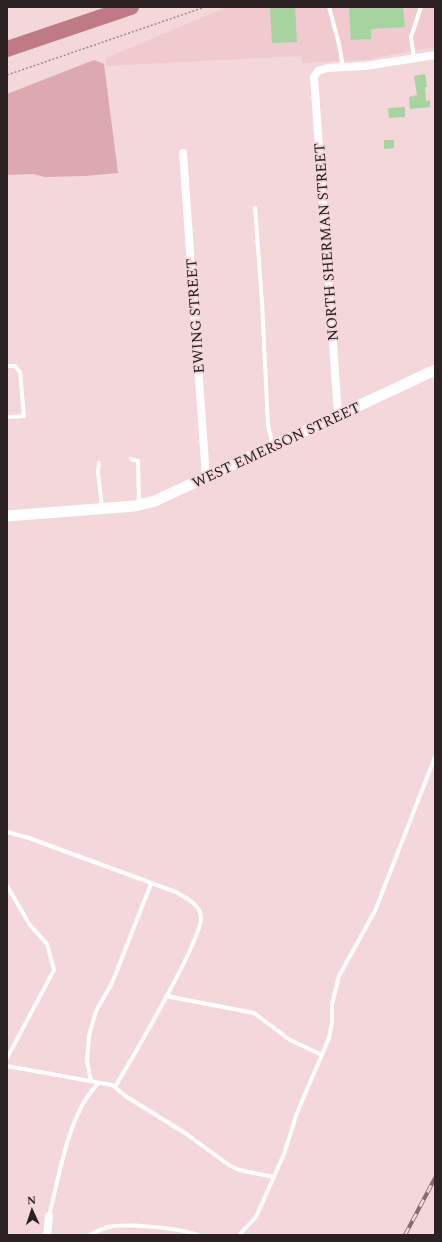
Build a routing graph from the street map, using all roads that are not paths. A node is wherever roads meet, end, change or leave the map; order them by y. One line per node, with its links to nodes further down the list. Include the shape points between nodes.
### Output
1 (329, 7): 5 (lane)
2 (421, 7): 4 (lane, via 411,37)
3 (435, 55): 4 (street)
4 (414, 58): 5 (street)
5 (343, 67): 10 (street, NORTH SHERMAN STREET, via 318,71 314,77)
6 (183, 154): 15 (street, EWING STREET)
7 (255, 208): 12 (lane, via 268,425)
8 (7, 366): 11 (lane, via 15,366 20,372 24,416)
9 (435, 370): 10 (street, WEST EMERSON STREET)
10 (338, 414): 12 (street, WEST EMERSON STREET)
11 (7, 417)
12 (273, 446): 15 (street, WEST EMERSON STREET)
13 (131, 459): 16 (lane, via 138,461)
14 (99, 463): 17 (lane, via 98,472)
15 (206, 478): 16 (street, WEST EMERSON STREET)
16 (140, 506): 17 (street, WEST EMERSON STREET)
17 (108, 509): 18 (street, WEST EMERSON STREET)
18 (7, 516)
19 (435, 757): 24 (lane, via 375,911 339,976 332,1004 329,1038)
20 (7, 832): 21 (lane)
21 (151, 884): 23 (lane, via 176,892 196,905 201,916 201,926); 27 (lane, via 112,983 96,1011 89,1036 87,1060)
22 (7, 886): 25 (lane, via 30,925 46,944 54,970)
23 (166, 996): 24 (lane, via 254,1013 290,1040); 29 (lane)
24 (322, 1055): 30 (lane, via 297,1113)
25 (7, 1058)
26 (7, 1066): 27 (lane)
27 (91, 1081): 28 (lane)
28 (98, 1084): 29 (lane, via 112,1085); 31 (lane, via 87,1096 75,1120)
29 (115, 1088): 30 (lane, via 229,1165 239,1170)
30 (274, 1177): 35 (lane, via 256,1217)
31 (49, 1216): 32 (street)
32 (47, 1235)
33 (90, 1235): 34 (lane, via 108,1227 134,1226)
34 (198, 1235)
35 (239, 1235)

